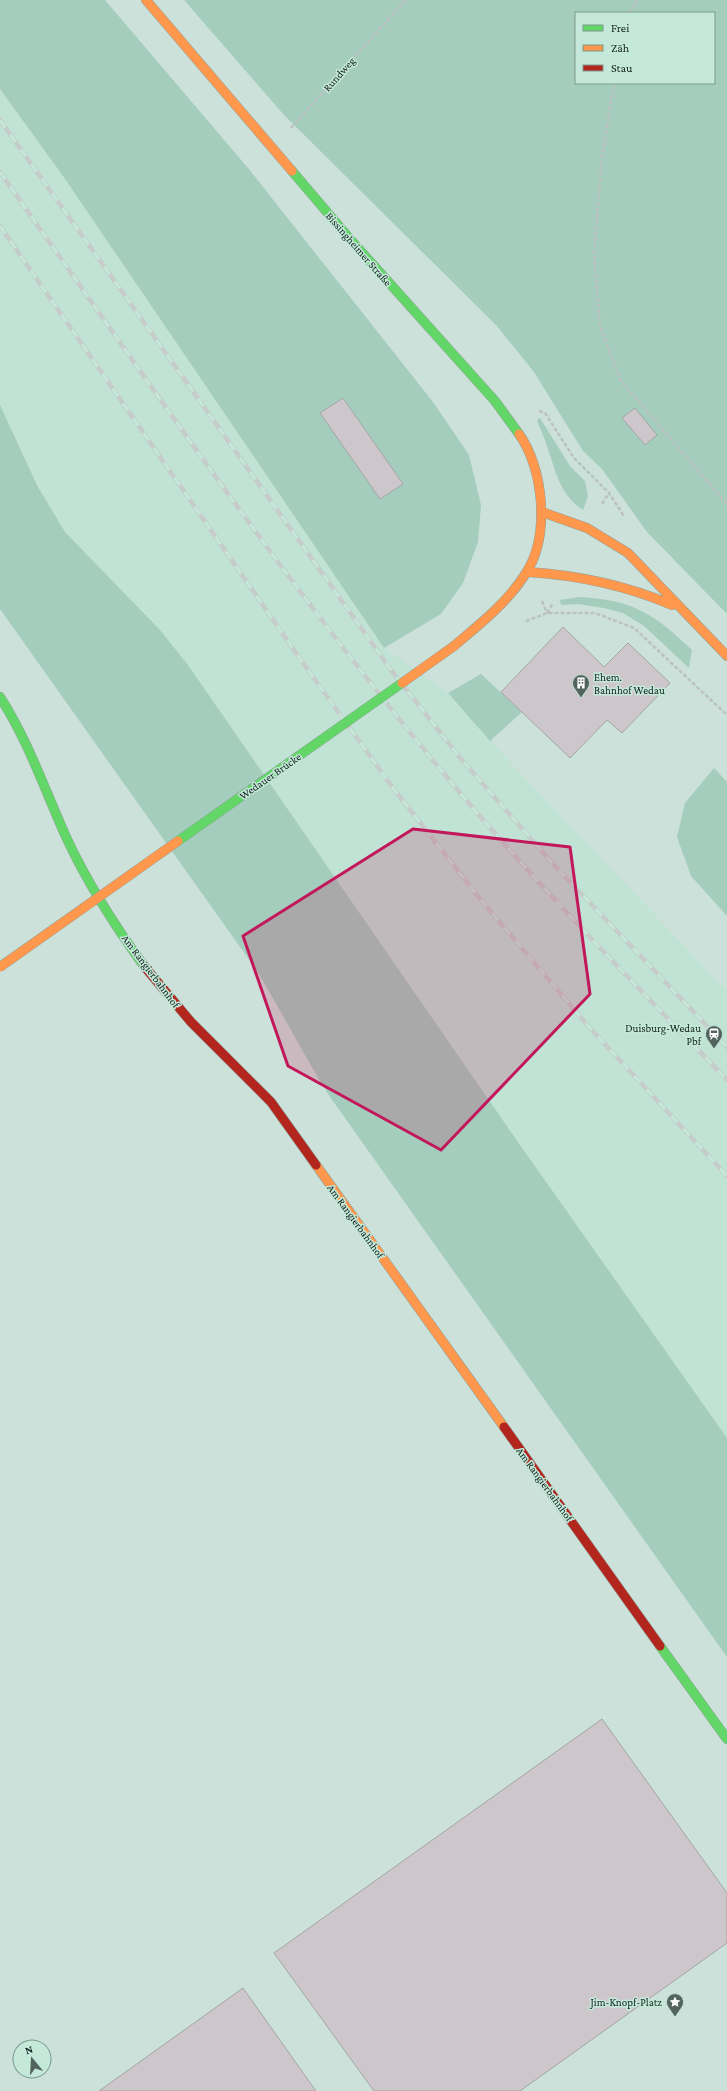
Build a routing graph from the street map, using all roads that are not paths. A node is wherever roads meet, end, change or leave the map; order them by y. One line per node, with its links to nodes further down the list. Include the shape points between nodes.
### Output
1 (146, 0): 2 (street, Bissingheimer Straße, via 349,238 495,401 529,448 539,484)
2 (542, 512): 3 (street, Bissingheimer Straße, via 538,543); 4 (street, via 587,528 628,553)
3 (527, 572): 4 (street, via 568,574 617,583); 7 (street, Wedauer Brücke, bridge, via 499,607 454,646)
4 (682, 609): 5 (street)
5 (727, 656)
6 (0, 698): 8 (street, Am Rangierbahnhof, via 28,744 78,861 112,918 148,970 192,1023 271,1102)
7 (0, 967)
8 (727, 1739)

